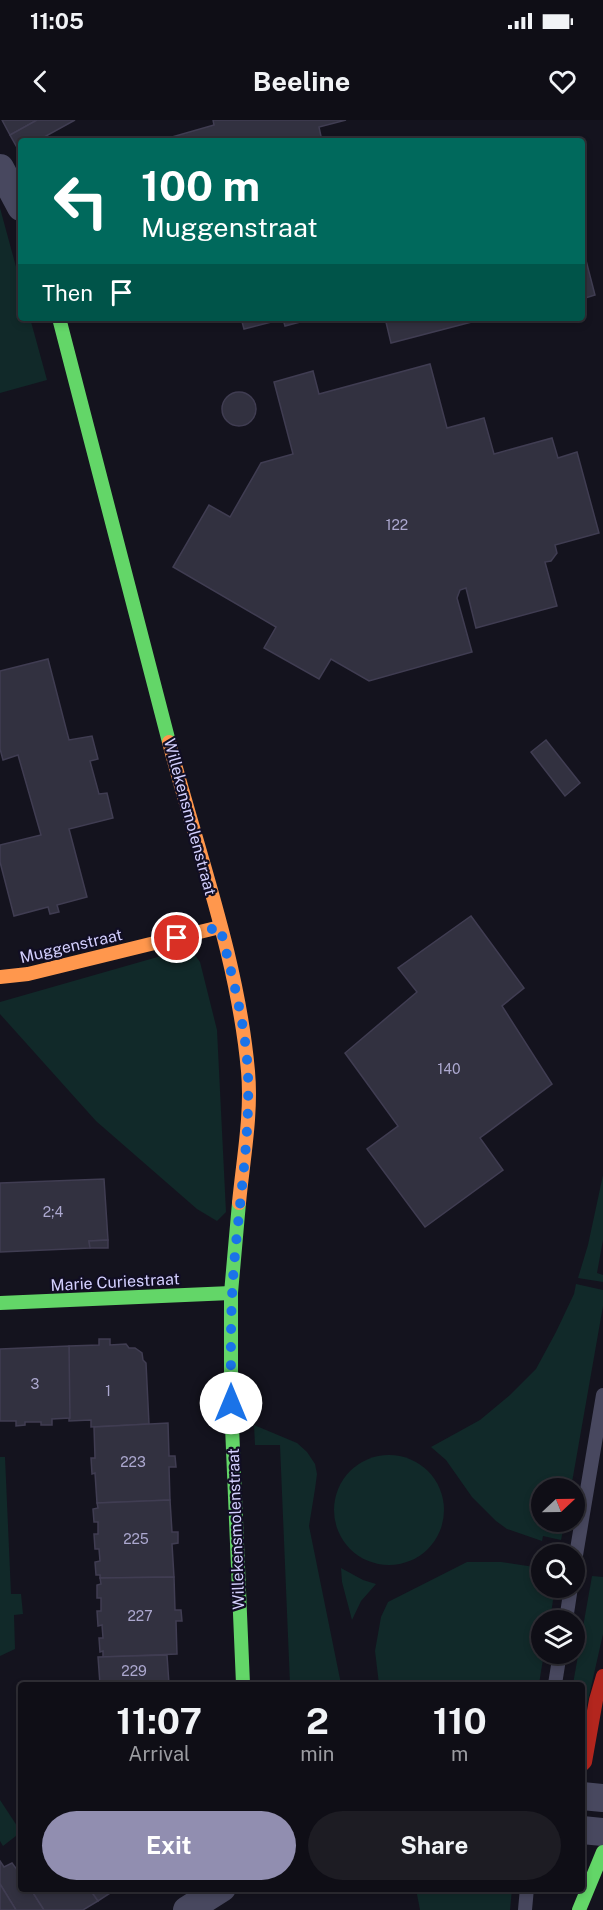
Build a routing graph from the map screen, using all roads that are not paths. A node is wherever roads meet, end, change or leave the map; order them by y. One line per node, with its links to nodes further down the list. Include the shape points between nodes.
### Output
1 (0, 168): 2 (street)
2 (18, 201)
3 (59, 321): 4 (street, Willekensmolenstraat)
4 (220, 927): 5 (street, Muggenstraat, via 27,974); 6 (street, Willekensmolenstraat, via 236,993 248,1073)
5 (0, 977)
6 (231, 1293): 7 (street, Marie Curiestraat); 12 (street, Willekensmolenstraat, via 231,1403)
7 (0, 1303)
8 (603, 1395): 9 (lane)
9 (578, 1544)
10 (558, 1664): 13 (lane)
11 (603, 1676): 14 (street)
12 (243, 1682)
13 (555, 1682)
14 (585, 1762)
15 (585, 1796): 16 (street)
16 (603, 1798)
17 (585, 1830): 18 (street)
18 (603, 1832)
19 (603, 1852): 24 (street)
20 (216, 1892): 22 (street)
21 (527, 1892): 23 (lane)
22 (187, 1910)
23 (525, 1910)
24 (579, 1910)

